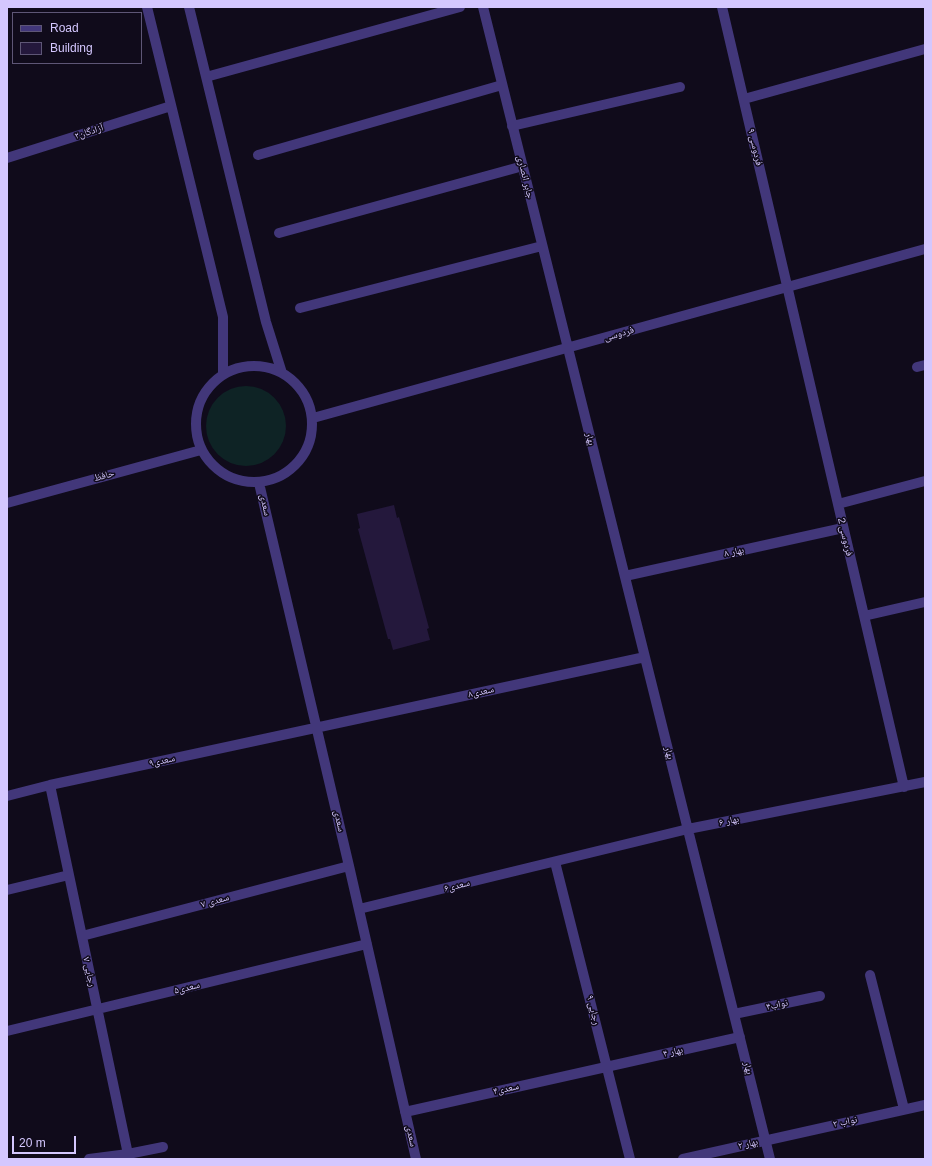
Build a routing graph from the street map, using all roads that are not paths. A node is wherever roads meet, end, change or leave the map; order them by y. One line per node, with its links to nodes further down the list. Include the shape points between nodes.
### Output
1 (147, 7): 11 (street)
2 (189, 7): 7 (street)
3 (460, 7): 7 (street)
4 (483, 7): 8 (street, جابر انصاری)
5 (722, 7): 10 (street, فردوسی ۹)
6 (925, 49): 10 (street)
7 (206, 77): 22 (street, via 266,322)
8 (502, 84): 12 (street, جابر انصاری); 13 (street)
9 (680, 87): 12 (street)
10 (744, 99): 19 (street, فردوسی ۹)
11 (171, 106): 14 (street, آزادگان۲); 23 (street, via 223,317)
12 (512, 126): 15 (street, جابر انصاری)
13 (258, 155)
14 (7, 158)
15 (523, 166): 16 (street); 17 (street, جابر انصاری)
16 (279, 233)
17 (542, 246): 20 (street); 21 (street, جابر انصاری)
18 (925, 249): 19 (street, فردوسی)
19 (787, 286): 21 (street, فردوسی); 29 (street, فردوسی 2)
20 (300, 308)
21 (568, 348): 24 (street, فردوسی); 31 (street, بهار)
22 (282, 373): 23 (street, via 267,367 252,366 237,368); 24 (street, via 297,384 308,400)
23 (223, 375): 25 (street, via 210,386 201,400 196,416 196,433)
24 (313, 418): 27 (street, via 312,437 305,454 293,468 277,478)
25 (202, 450): 27 (street, via 212,464 225,475 242,482); 28 (street, حافظ)
26 (925, 481): 29 (street)
27 (259, 483): 35 (street, سعدی)
28 (7, 503)
29 (838, 504): 30 (street, فردوسی 2)
30 (843, 528): 31 (street, بهار ۸); 33 (street, فردوسی 2)
31 (624, 576): 34 (street, بهار)
32 (925, 602): 33 (street)
33 (864, 616): 38 (street, فردوسی 2)
34 (645, 657): 35 (street, سعدی۸); 40 (street, بهار)
35 (317, 728): 37 (street, سعدی۹); 42 (street, سعدی)
36 (925, 782): 38 (street, بهار ۶)
37 (50, 785): 39 (street, سعدی۹); 43 (street, رجایی ۷)
38 (904, 787): 40 (street, بهار ۶)
39 (7, 796)
40 (688, 829): 41 (street, بهار ۶); 51 (street, بهار)
41 (555, 862): 45 (street, سعدی۶); 54 (street, رجایی ۹)
42 (349, 866): 45 (street, سعدی); 46 (street, سعدی ۷)
43 (69, 875): 44 (street); 46 (street, رجایی ۷)
44 (7, 890)
45 (359, 910): 47 (street, سعدی)
46 (82, 936): 50 (street, رجایی ۷)
47 (367, 944): 50 (street, سعدی۵); 57 (street, سعدی)
48 (870, 975): 56 (street)
49 (820, 996): 51 (street, نواب۴)
50 (97, 1009): 52 (street, سعدی۵); 60 (street, رجایی ۷)
51 (734, 1014): 53 (street, بهار)
52 (7, 1031)
53 (740, 1037): 54 (street, بهار ۴); 58 (street, بهار)
54 (607, 1067): 57 (street, سعدی۴); 63 (street, رجایی ۹)
55 (925, 1105): 56 (street, نواب ۲)
56 (904, 1110): 58 (street, نواب ۲)
57 (405, 1112): 62 (street, سعدی)
58 (766, 1140): 64 (street, بهار ۲); 65 (street, بهار)
59 (163, 1147): 60 (street)
60 (129, 1157): 61 (street)
61 (89, 1159)
62 (416, 1159)
63 (630, 1159)
64 (683, 1159)
65 (770, 1159)

